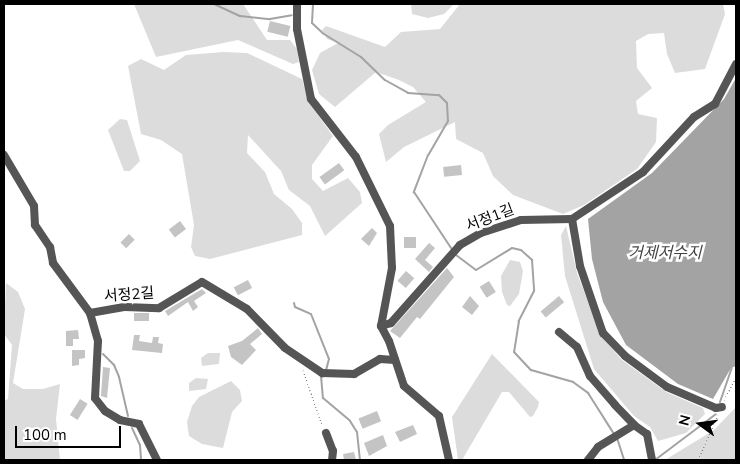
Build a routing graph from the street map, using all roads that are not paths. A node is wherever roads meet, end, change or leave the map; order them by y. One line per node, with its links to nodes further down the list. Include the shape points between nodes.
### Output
1 (297, 4): 6 (street, via 297,30 311,99 356,157 390,226 392,268)
2 (736, 64): 4 (street, via 715,104 694,117 643,172)
3 (4, 155): 5 (street, via 34,206 35,225 50,247 52,263)
4 (572, 219): 6 (street, 서정1길, via 522,220 481,233 449,255 391,323); 9 (street, via 580,266 604,333 625,356 667,387 716,408)
5 (90, 313): 8 (street, 서정2길, via 125,306 159,308 202,282 247,309 285,348 322,373 337,376 354,374 380,359); 12 (street, 서정2길, via 98,341 95,398 105,411 120,420 139,424)
6 (381, 326): 8 (street)
7 (559, 332): 10 (street, via 577,347 590,376)
8 (396, 360): 14 (street, via 409,394 439,416)
9 (722, 407)
10 (634, 426): 15 (street, via 598,447); 16 (street, via 647,434)
11 (326, 433): 13 (street)
12 (156, 460)
13 (332, 460)
14 (448, 460)
15 (588, 460)
16 (652, 460)

